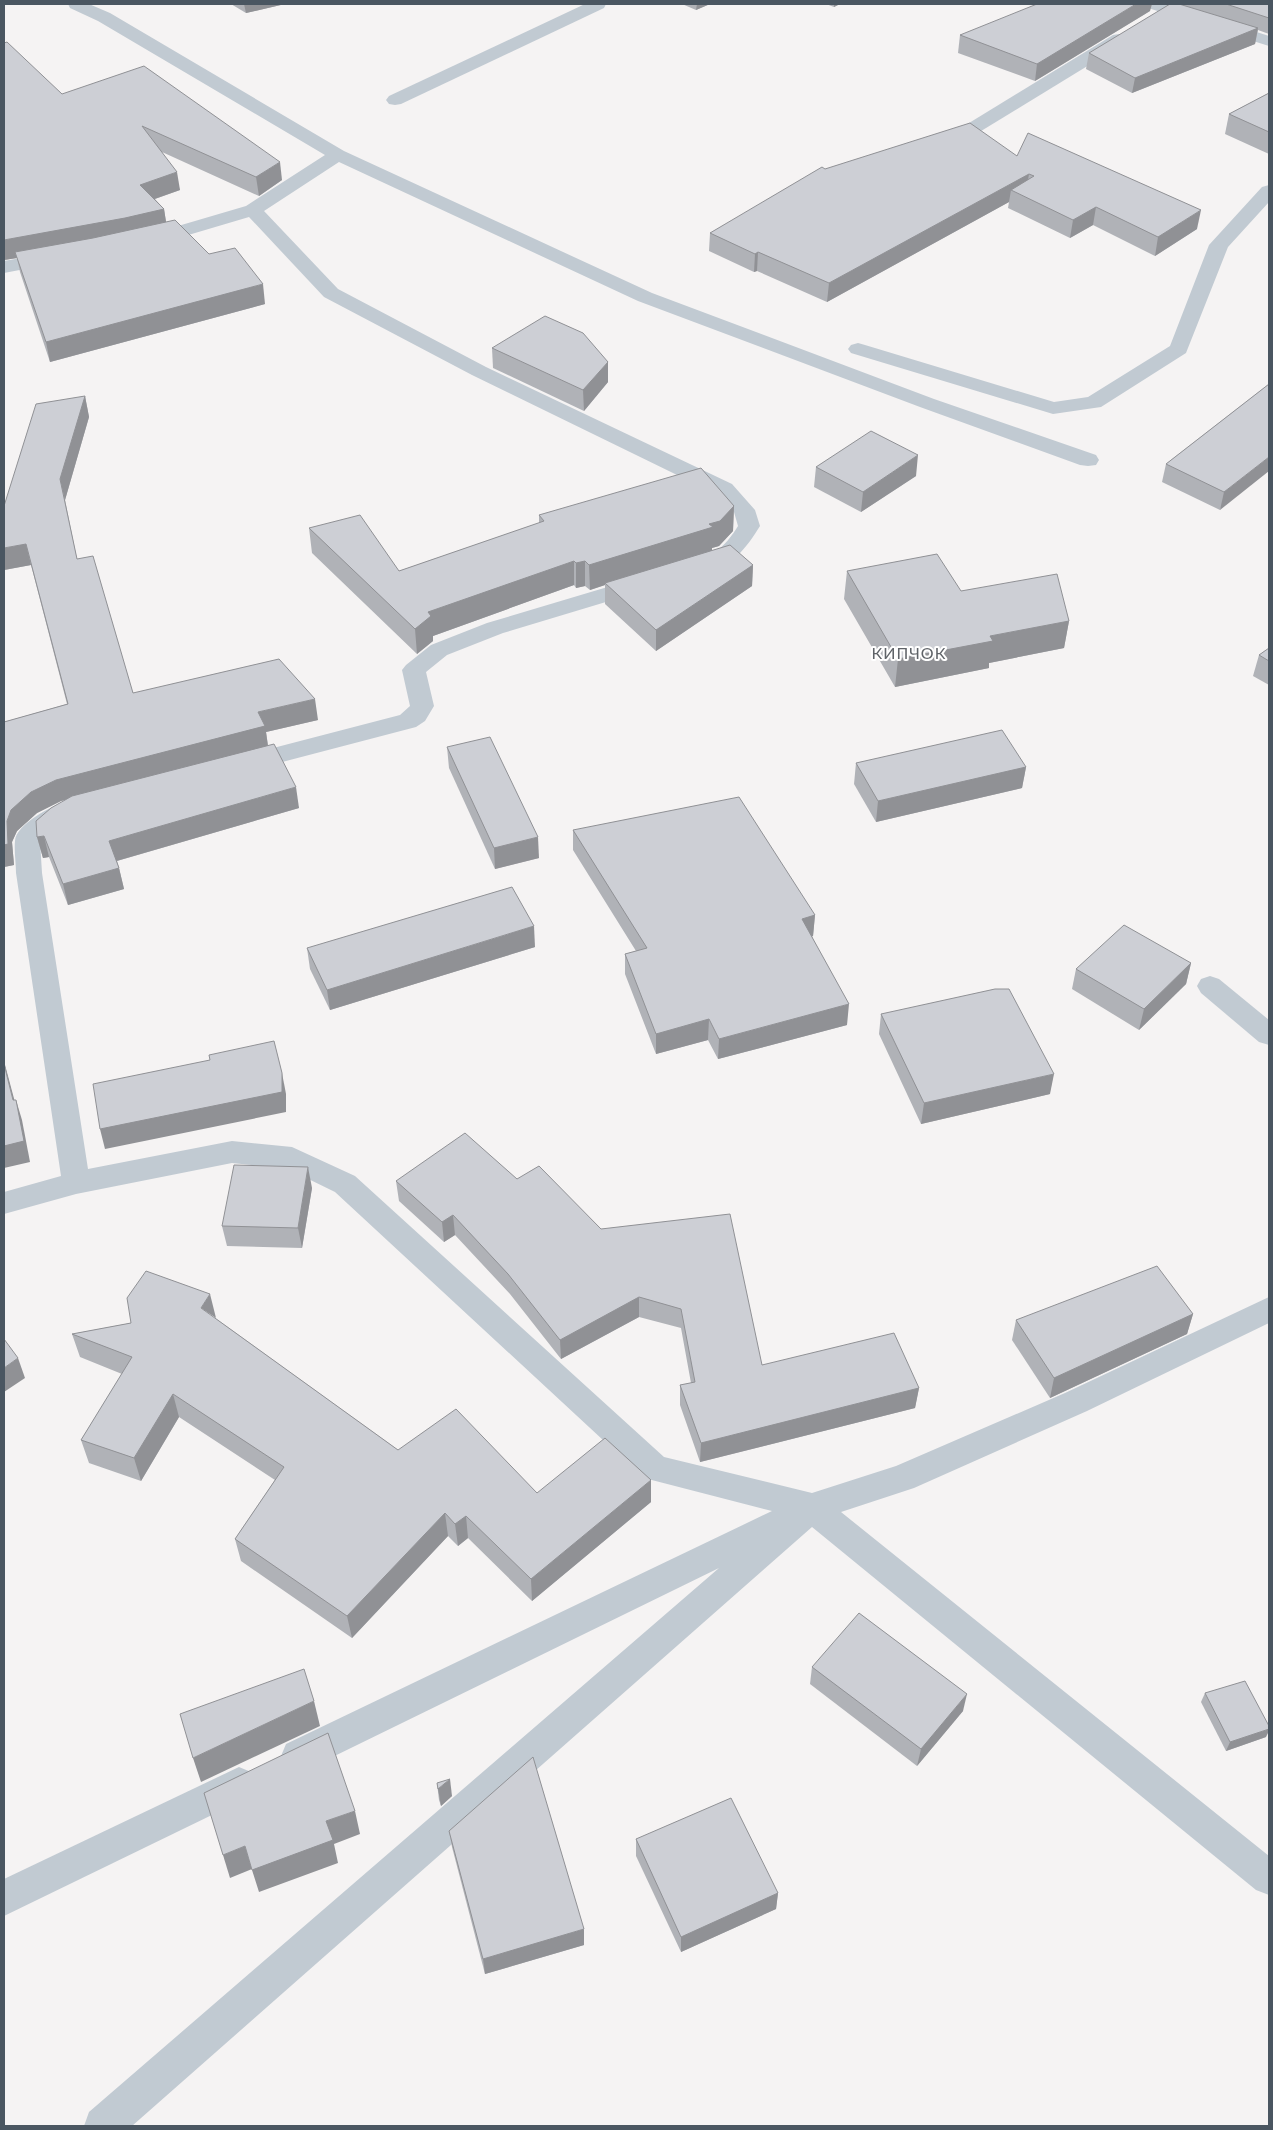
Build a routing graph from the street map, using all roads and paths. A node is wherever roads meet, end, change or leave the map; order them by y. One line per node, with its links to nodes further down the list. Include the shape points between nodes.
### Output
1 (76, 4): 8 (street, via 104,17)
2 (598, 4): 6 (street)
3 (1159, 10): 5 (street)
4 (1136, 28): 7 (street)
5 (1269, 41)
6 (395, 100)
7 (962, 135)
8 (338, 155): 10 (street); 15 (street, via 645,297)
9 (1269, 191): 14 (street, via 1219,245 1179,349 1094,402 1052,408)
10 (253, 210): 11 (street); 16 (street, via 331,293 479,372 724,490 744,510 749,526 721,559 494,628 439,650 414,670 422,706 408,721)
11 (138, 243)
12 (67, 256): 13 (street)
13 (4, 267)
14 (858, 349)
15 (1088, 460)
16 (222, 769)
17 (84, 805): 20 (street, via 46,820 27,840 29,873)
18 (1210, 986): 19 (street)
19 (1269, 1035)
20 (76, 1183): 21 (street); 23 (street, via 232,1152 292,1158 345,1184 655,1468)
21 (4, 1203)
22 (1269, 1309): 23 (street, via 1076,1402 903,1478)
23 (812, 1506): 24 (street); 25 (street); 26 (street)
24 (1269, 1878)
25 (4, 1898)
26 (103, 2126)

